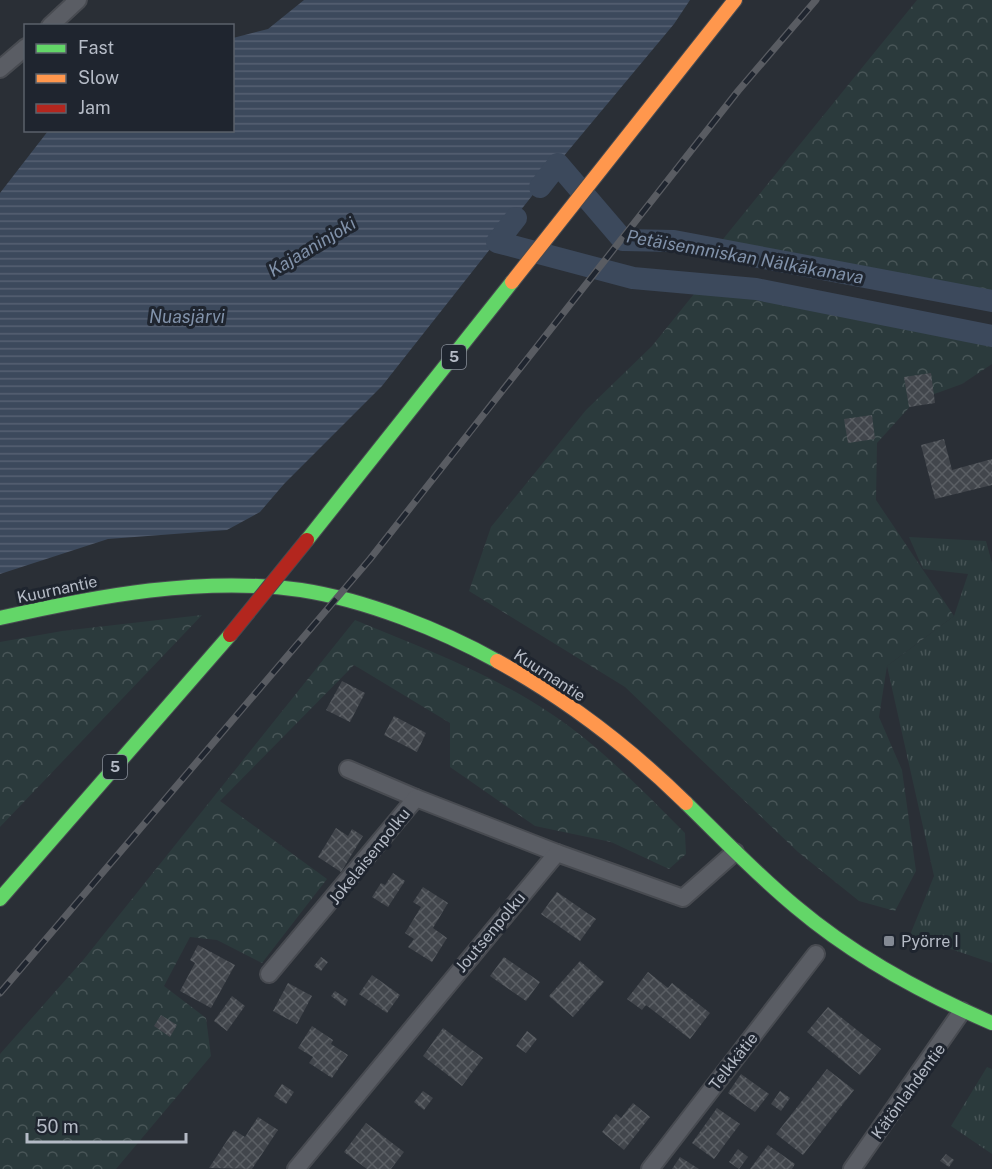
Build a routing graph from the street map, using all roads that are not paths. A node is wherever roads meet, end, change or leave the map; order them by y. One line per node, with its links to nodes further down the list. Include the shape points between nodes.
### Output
1 (78, 0): 3 (street)
2 (735, 0): 11 (main road, 5, bridge, via 393,436 230,635)
3 (52, 24)
4 (24, 49): 5 (street)
5 (0, 69)
6 (0, 618): 9 (main road, Kuurnantie, via 73,600 207,586 301,590 367,607 438,632 507,666 565,702 619,742)
7 (348, 769): 8 (street)
8 (416, 798): 10 (street, Jokelaisenpolku); 13 (street, Jokelaisenpolku)
9 (735, 852): 10 (street, via 682,898); 14 (main road, Kuurnantie, via 829,932 927,996)
10 (557, 853): 16 (street, Joutsenpolku)
11 (0, 899)
12 (816, 954): 17 (street, Telkkätie)
13 (269, 974)
14 (962, 1011): 15 (main road, Kuurnantie); 18 (street, Kätönlahdentie)
15 (992, 1023)
16 (296, 1169)
17 (650, 1169)
18 (852, 1169)

